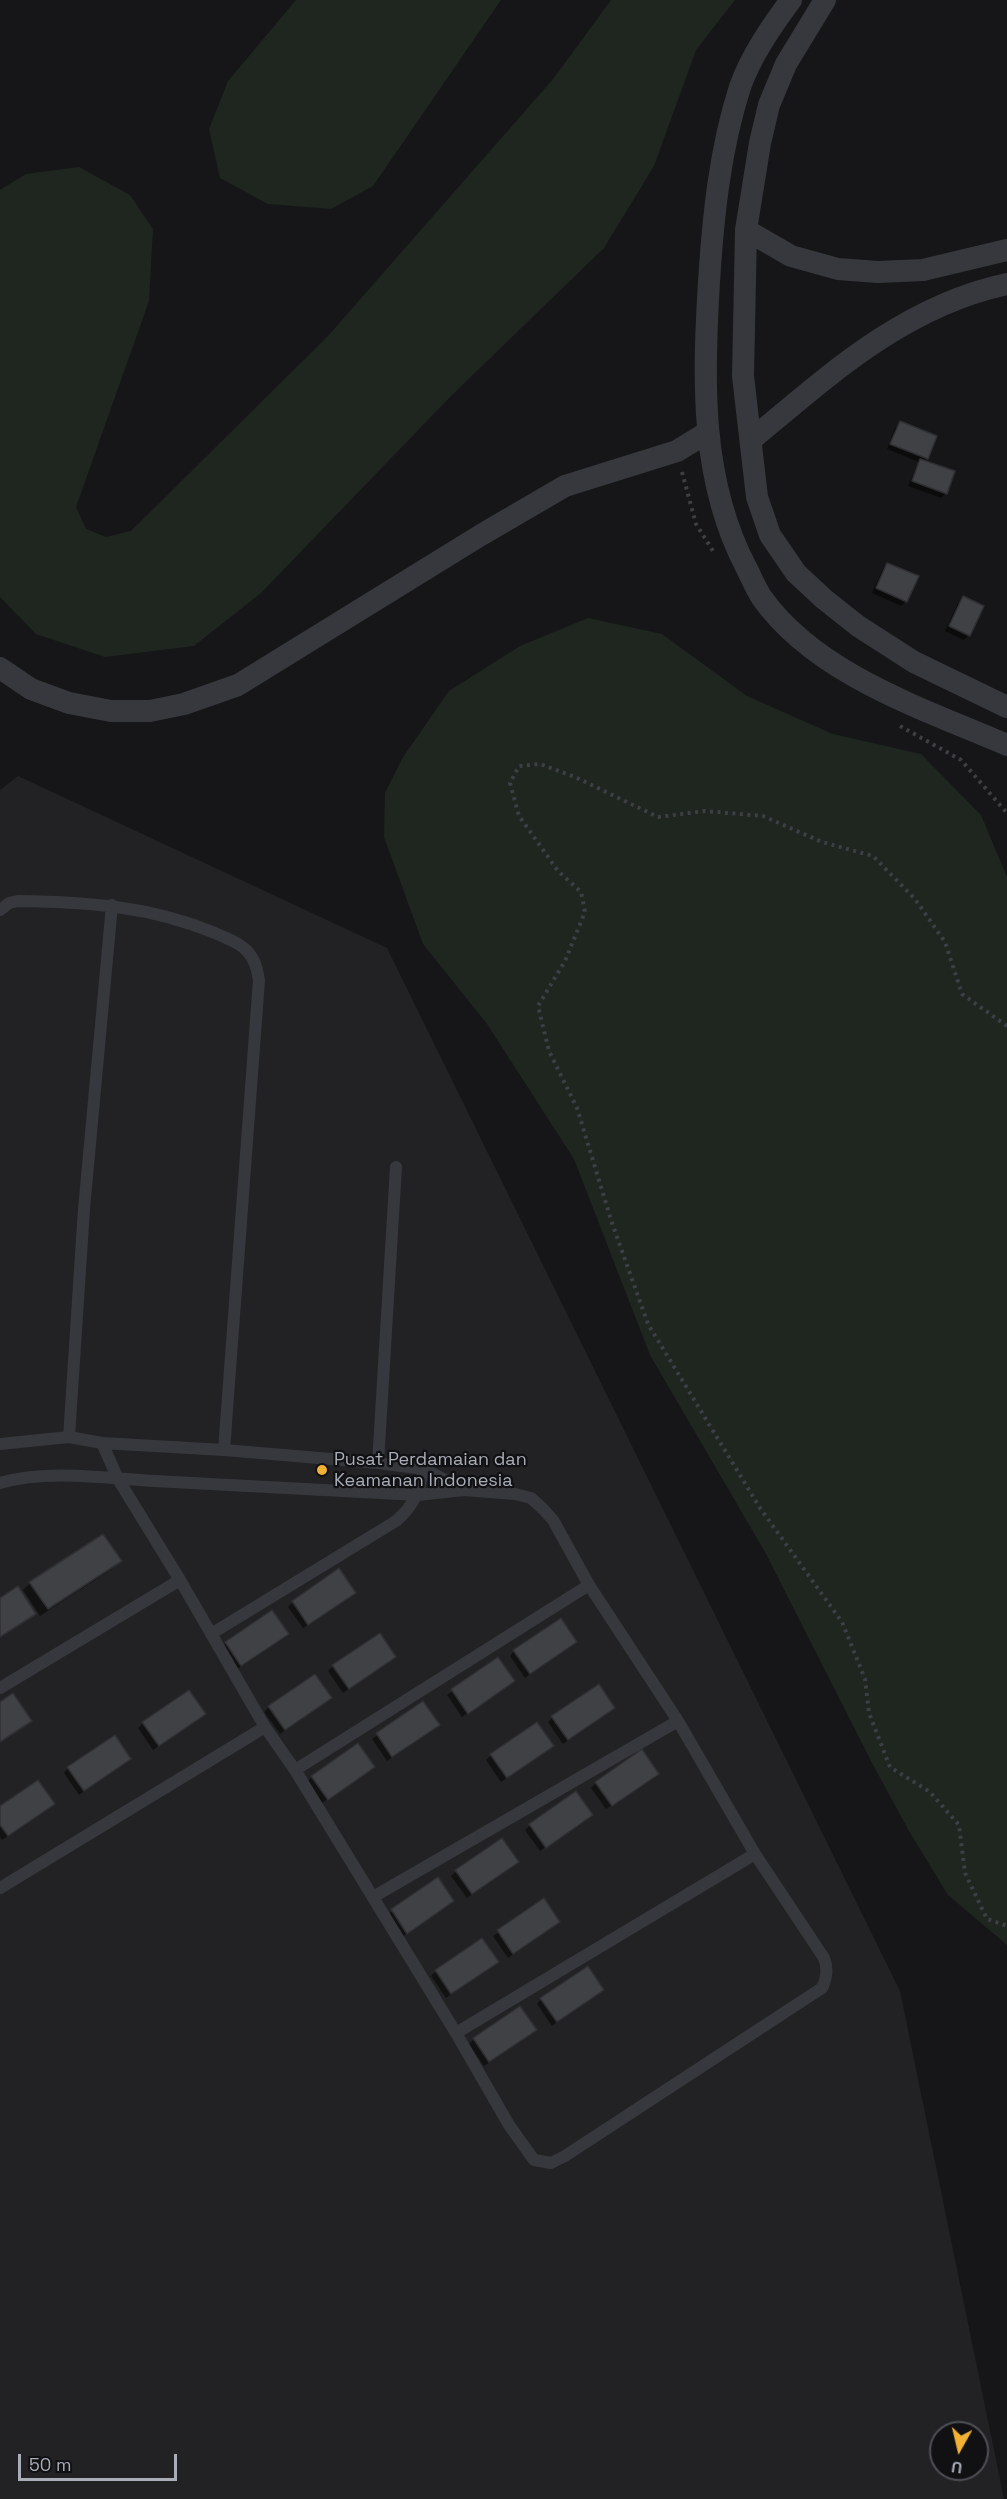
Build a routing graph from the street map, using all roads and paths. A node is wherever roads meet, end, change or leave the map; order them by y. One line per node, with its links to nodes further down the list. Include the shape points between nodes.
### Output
1 (790, 0): 3 (street, via 757,51)
2 (825, 0): 4 (street, via 786,64)
3 (734, 108): 4 (street); 8 (street, via 713,225 705,374)
4 (766, 116): 5 (street)
5 (746, 230): 6 (street, via 791,256 838,269 923,270); 9 (street, via 743,376)
6 (1007, 250)
7 (1007, 284): 9 (street, via 946,303 896,327 850,358)
8 (708, 432): 10 (street, via 677,451 565,486 238,685 184,704 150,711 111,711 69,704 31,689); 12 (street, via 720,504 732,543 762,598 797,635 833,664 874,688)
9 (751, 440): 11 (street, via 760,507 770,535 796,573 858,626 914,662)
10 (0, 668)
11 (1007, 707)
12 (1007, 745)
13 (112, 904): 14 (lane, via 18,901); 17 (lane, via 84,1209); 20 (lane, via 184,920 231,940 246,949 255,962 259,980)
14 (0, 910)
15 (1007, 1026): 37 (path, via 962,994 945,942 915,899 873,856 822,842 763,816 705,811 658,818 540,764 519,766 510,783 519,816 558,871 581,892 585,912 565,961 538,1006 549,1051 577,1108 648,1324 760,1508 842,1622 865,1679 869,1713 890,1767 930,1792 959,1825 965,1873 982,1910 987,1918)
16 (396, 1167): 21 (lane)
17 (69, 1437): 18 (lane); 19 (lane)
18 (102, 1443): 20 (lane); 23 (lane)
19 (0, 1444)
20 (225, 1450): 21 (lane)
21 (378, 1463): 22 (lane)
22 (424, 1469): 25 (lane); 26 (lane)
23 (118, 1479): 24 (lane, via 33,1477); 26 (lane); 27 (lane)
24 (0, 1483)
25 (464, 1490): 26 (lane); 28 (lane, via 531,1498 553,1520)
26 (418, 1494): 29 (lane, via 396,1521)
27 (180, 1580): 29 (lane); 30 (lane)
28 (589, 1585): 31 (lane); 33 (lane)
29 (211, 1634): 32 (lane)
30 (0, 1688)
31 (678, 1721): 34 (lane); 36 (lane)
32 (264, 1727): 33 (lane); 35 (lane)
33 (295, 1770): 36 (lane)
34 (755, 1854): 38 (lane); 38 (lane, via 824,1958 826,1981 822,1988 566,2156 551,2163 534,2160 509,2125)
35 (0, 1888)
36 (373, 1897): 38 (lane)
37 (1007, 1926)
38 (456, 2032)

